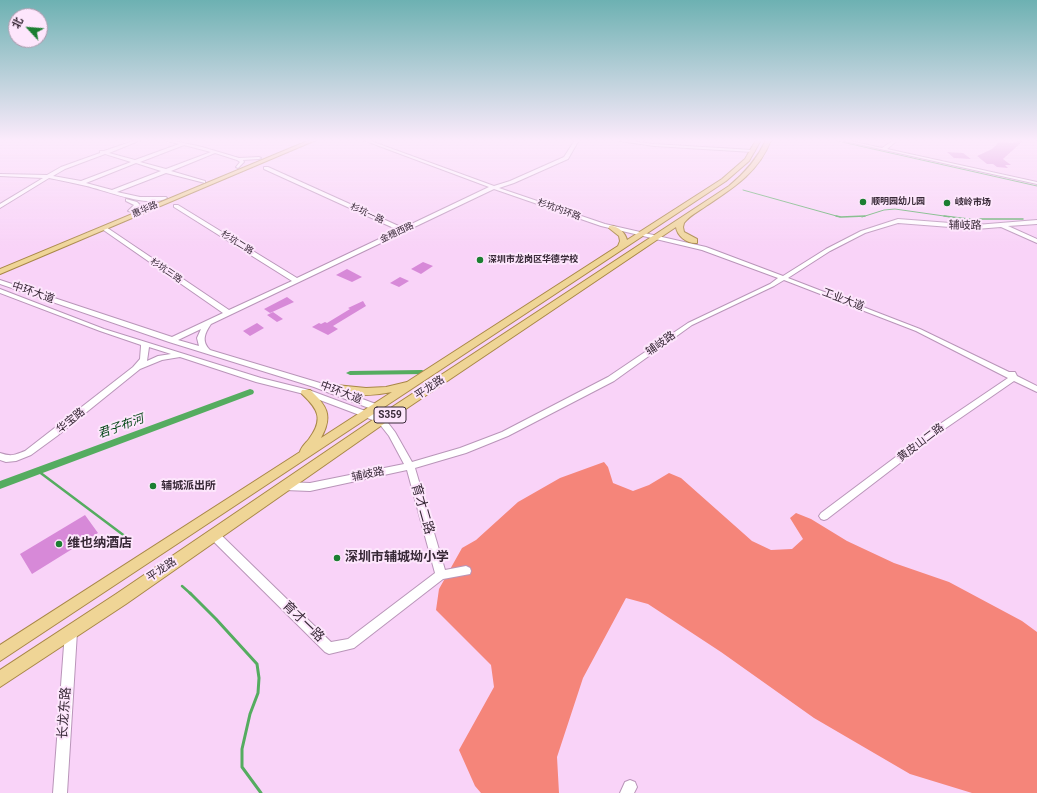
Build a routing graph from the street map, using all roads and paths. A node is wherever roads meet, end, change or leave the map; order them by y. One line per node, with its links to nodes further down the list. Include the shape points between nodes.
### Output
1 (0, 177): 15 (street)
2 (48, 177): 15 (street)
3 (94, 177): 16 (street)
4 (149, 177): 21 (street)
5 (185, 177): 17 (street)
6 (215, 177): 17 (main road, 惠华路)
7 (225, 177): 30 (main road, 惠华路)
8 (286, 177): 31 (street, 杉坑一路)
9 (468, 177): 20 (street, 杉坑内环路)
10 (479, 177): 19 (street, 杉坑内环路)
11 (521, 177): 19 (street, 金穗西路)
12 (728, 177): 32 (main road, 平龙路 / S359)
13 (743, 177): 26 (main road, 平龙路 / S359)
14 (1015, 177): 18 (street)
15 (44, 179): 16 (street); 23 (street); 25 (street, via 132,201 137,205)
16 (80, 182): 21 (street)
17 (203, 182): 22 (main road, 惠华路)
18 (1037, 182)
19 (502, 185): 20 (street, 金穗西路); 32 (street, 杉坑内环路)
20 (496, 187): 29 (street, 杉坑内环路); 31 (street, 金穗西路)
21 (112, 192): 22 (street, via 143,200)
22 (164, 198): 25 (main road, 惠华路)
23 (0, 206)
24 (176, 206): 40 (street, 杉坑二路)
25 (131, 211): 37 (main road, 惠华路)
26 (683, 219): 33 (main road, 平龙路 / S359); 35 (main road, via 679,224 679,230)
27 (1037, 222): 28 (street, 辅岐路)
28 (1002, 225): 34 (street); 39 (street, 辅岐路, via 971,227 894,222 863,232 833,246)
29 (611, 227): 32 (street, 杉坑内环路); 36 (main road, via 624,236 624,244)
30 (104, 228): 38 (main road, 惠华路); 43 (street, 杉坑三路)
31 (403, 230): 40 (street, 金穗西路)
32 (643, 233): 33 (street, 工业大道); 36 (main road, 平龙路 / S359)
33 (658, 236): 35 (street, 工业大道); 39 (street, 工业大道, via 705,248); 58 (main road, 平龙路 / S359)
34 (1037, 241)
35 (694, 242): 39 (street, 工业大道, via 719,249)
36 (620, 248): 51 (main road, 平龙路 / S359)
37 (0, 267)
38 (0, 272)
39 (786, 277): 50 (street, 工业大道, via 918,330); 61 (street, 辅岐路, via 690,324 611,379 526,424 463,451)
40 (297, 281): 43 (street, 金穗西路)
41 (0, 282): 45 (street, 中环大道)
42 (0, 291): 46 (street, 中环大道)
43 (228, 313): 44 (street, 金穗西路)
44 (210, 322): 45 (street, 金穗西路); 47 (street, via 200,338 201,344)
45 (172, 340): 47 (street, 中环大道)
46 (144, 344): 48 (street, 中环大道); 49 (street, via 144,360)
47 (208, 352): 53 (street, 中环大道)
48 (182, 355): 49 (street, via 162,358); 55 (street, 中环大道)
49 (136, 369): 59 (street, 华宝路, via 28,453 16,458 6,459)
50 (1012, 374): 52 (street, 工业大道); 54 (street, 工业大道); 63 (street, 黄皮山二路)
51 (426, 376): 53 (main road, via 399,387 377,391 355,392); 56 (main road, 平龙路 / S359)
52 (1037, 384)
53 (326, 387): 56 (street, 中环大道)
54 (1037, 389)
55 (306, 392): 57 (street, 中环大道); 60 (main road, via 322,411 322,421 319,432 310,446)
56 (378, 408): 57 (main road, 平龙路 / S359); 58 (street)
57 (366, 415): 58 (street, 中环大道); 60 (main road, 平龙路 / S359)
58 (381, 420): 61 (street, 育才二路); 62 (main road, 平龙路 / S359)
59 (0, 456)
60 (293, 463): 68 (main road, 平龙路 / S359)
61 (410, 466): 62 (street, 辅岐路, via 310,487); 66 (street, 育才二路)
62 (285, 486): 64 (main road, 平龙路 / S359)
63 (824, 516)
64 (214, 535): 66 (street, 育才一路, via 329,648 350,644); 67 (main road, 平龙路 / S359)
65 (466, 571): 66 (street, 育才一路)
66 (441, 575)
67 (70, 632): 69 (main road, 平龙路 / S359); 70 (street, 长龙东路)
68 (0, 654)
69 (0, 679)
70 (60, 793)

